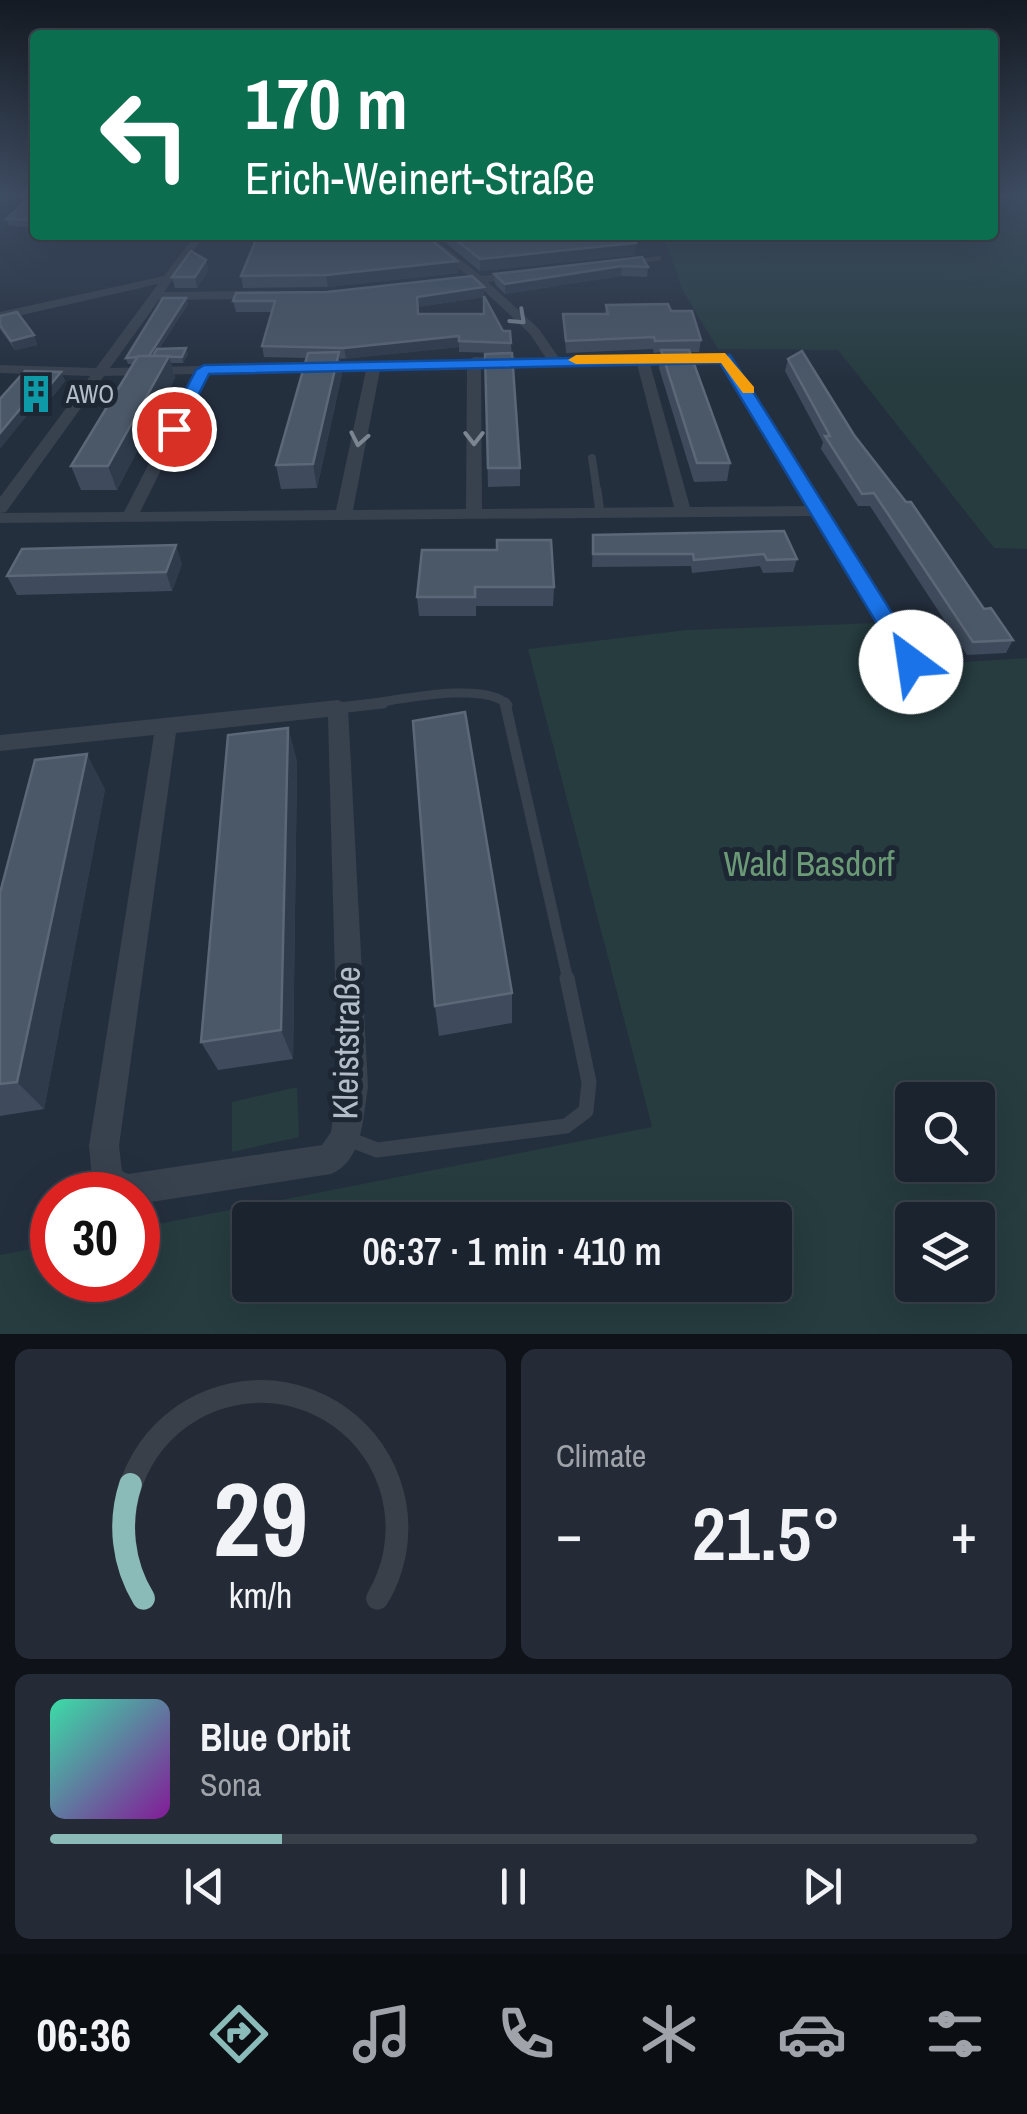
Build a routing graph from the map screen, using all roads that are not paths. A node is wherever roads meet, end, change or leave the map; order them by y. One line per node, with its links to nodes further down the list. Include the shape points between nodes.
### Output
1 (184, 259): 4 (street)
2 (453, 259): 5 (street)
3 (640, 259): 5 (street)
4 (170, 278): 8 (street); 9 (street)
5 (478, 280): 6 (street); 12 (street, one-way to 12, via 526,323)
6 (441, 284)
7 (273, 295): 8 (street)
8 (157, 296): 16 (street)
9 (0, 316)
10 (642, 358): 12 (street); 19 (street); 20 (street, via 725,358)
11 (474, 360): 12 (street); 13 (street); 23 (street, one-way to 23)
12 (554, 360)
13 (374, 364): 15 (street); 22 (street, one-way to 22)
14 (0, 368): 16 (street)
15 (204, 370): 16 (street); 25 (street)
16 (102, 372): 18 (street)
17 (592, 458): 21 (lane)
18 (0, 508)
19 (683, 512): 20 (street); 21 (street)
20 (820, 512): 26 (street)
21 (600, 513): 23 (street)
22 (344, 514): 23 (street); 25 (street)
23 (474, 516)
24 (0, 518): 25 (street)
25 (128, 518)
26 (911, 662)
27 (338, 708): 28 (street); 30 (street, Kleiststraße, via 353,1086); 30 (lane, via 476,692 501,698 510,708 590,1082 586,1111 566,1126 376,1150)
28 (166, 726): 29 (street); 30 (street, Kleiststraße, via 104,1146 108,1180 125,1190 331,1159)
29 (0, 743)
30 (345, 1137)

